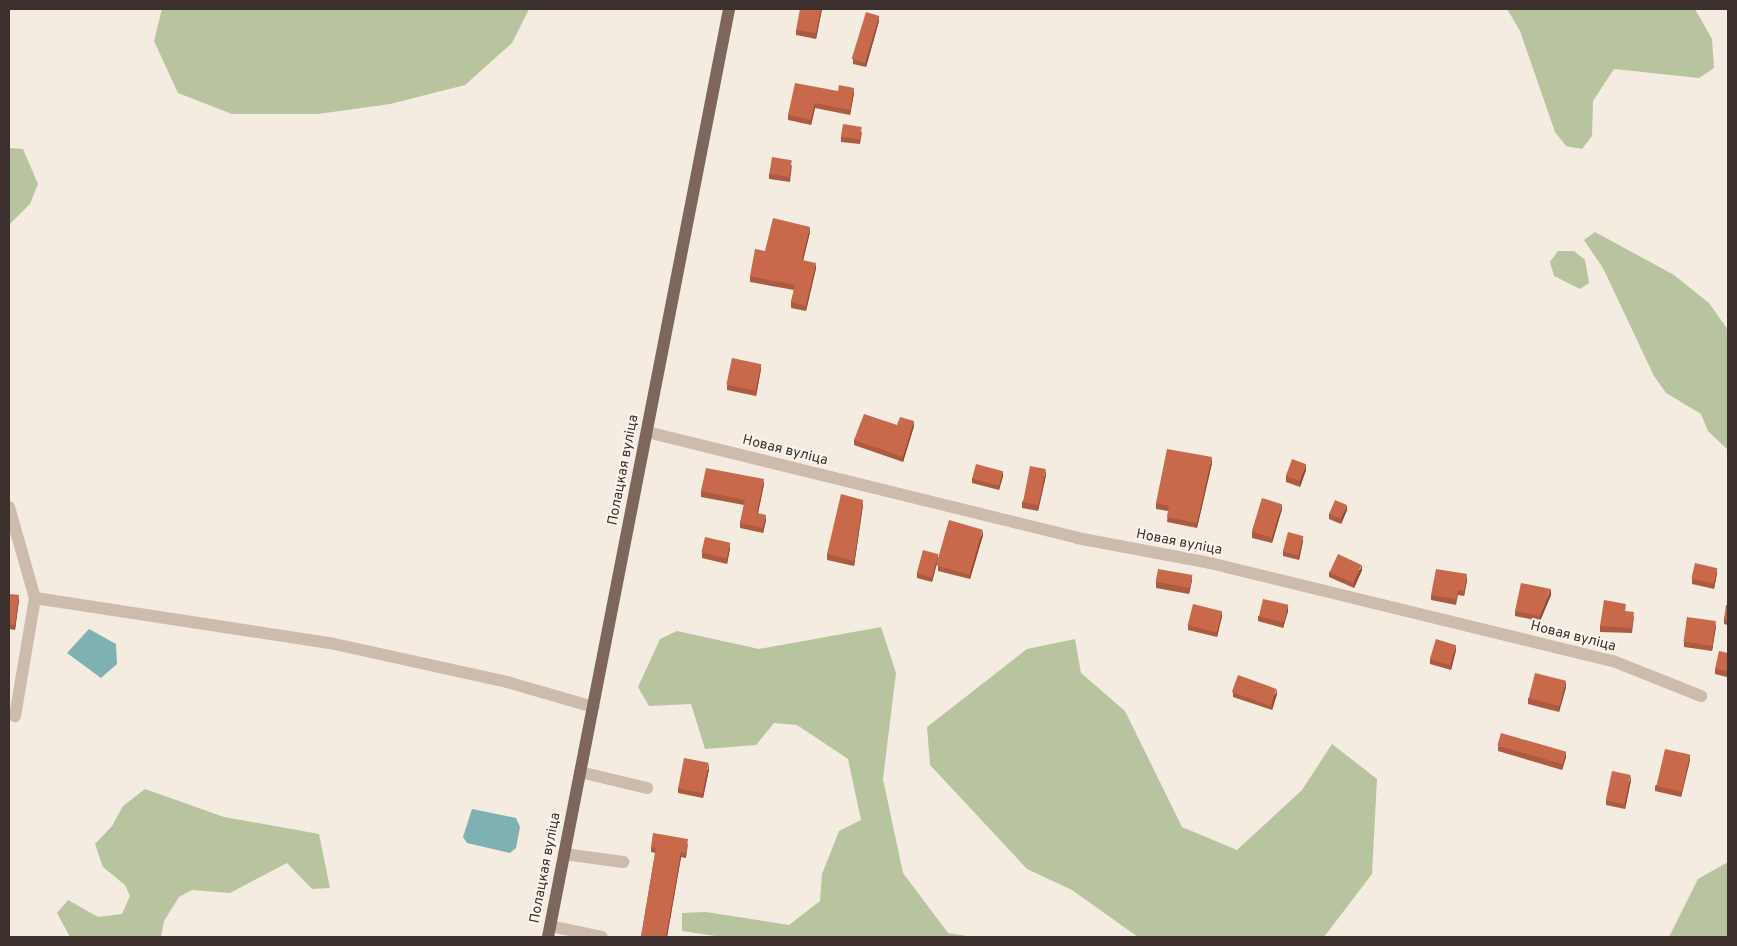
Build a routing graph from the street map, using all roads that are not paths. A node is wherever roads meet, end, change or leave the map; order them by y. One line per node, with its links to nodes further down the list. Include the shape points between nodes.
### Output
1 (729, 9): 2 (main road, Полацкая вуліца)
2 (647, 432): 5 (street, Новая вуліца, via 1077,538 1210,563 1613,662); 6 (main road, Полацкая вуліца)
3 (9, 507): 4 (street)
4 (35, 598): 6 (street, via 330,643 507,682); 7 (street)
5 (1701, 696)
6 (593, 707): 8 (main road, Полацкая вуліца)
7 (15, 716)
8 (580, 772): 9 (street); 10 (main road, Полацкая вуліца)
9 (647, 788)
10 (564, 854): 11 (street); 12 (main road, Полацкая вуліца)
11 (622, 862)
12 (549, 932): 13 (street)
13 (602, 937)

